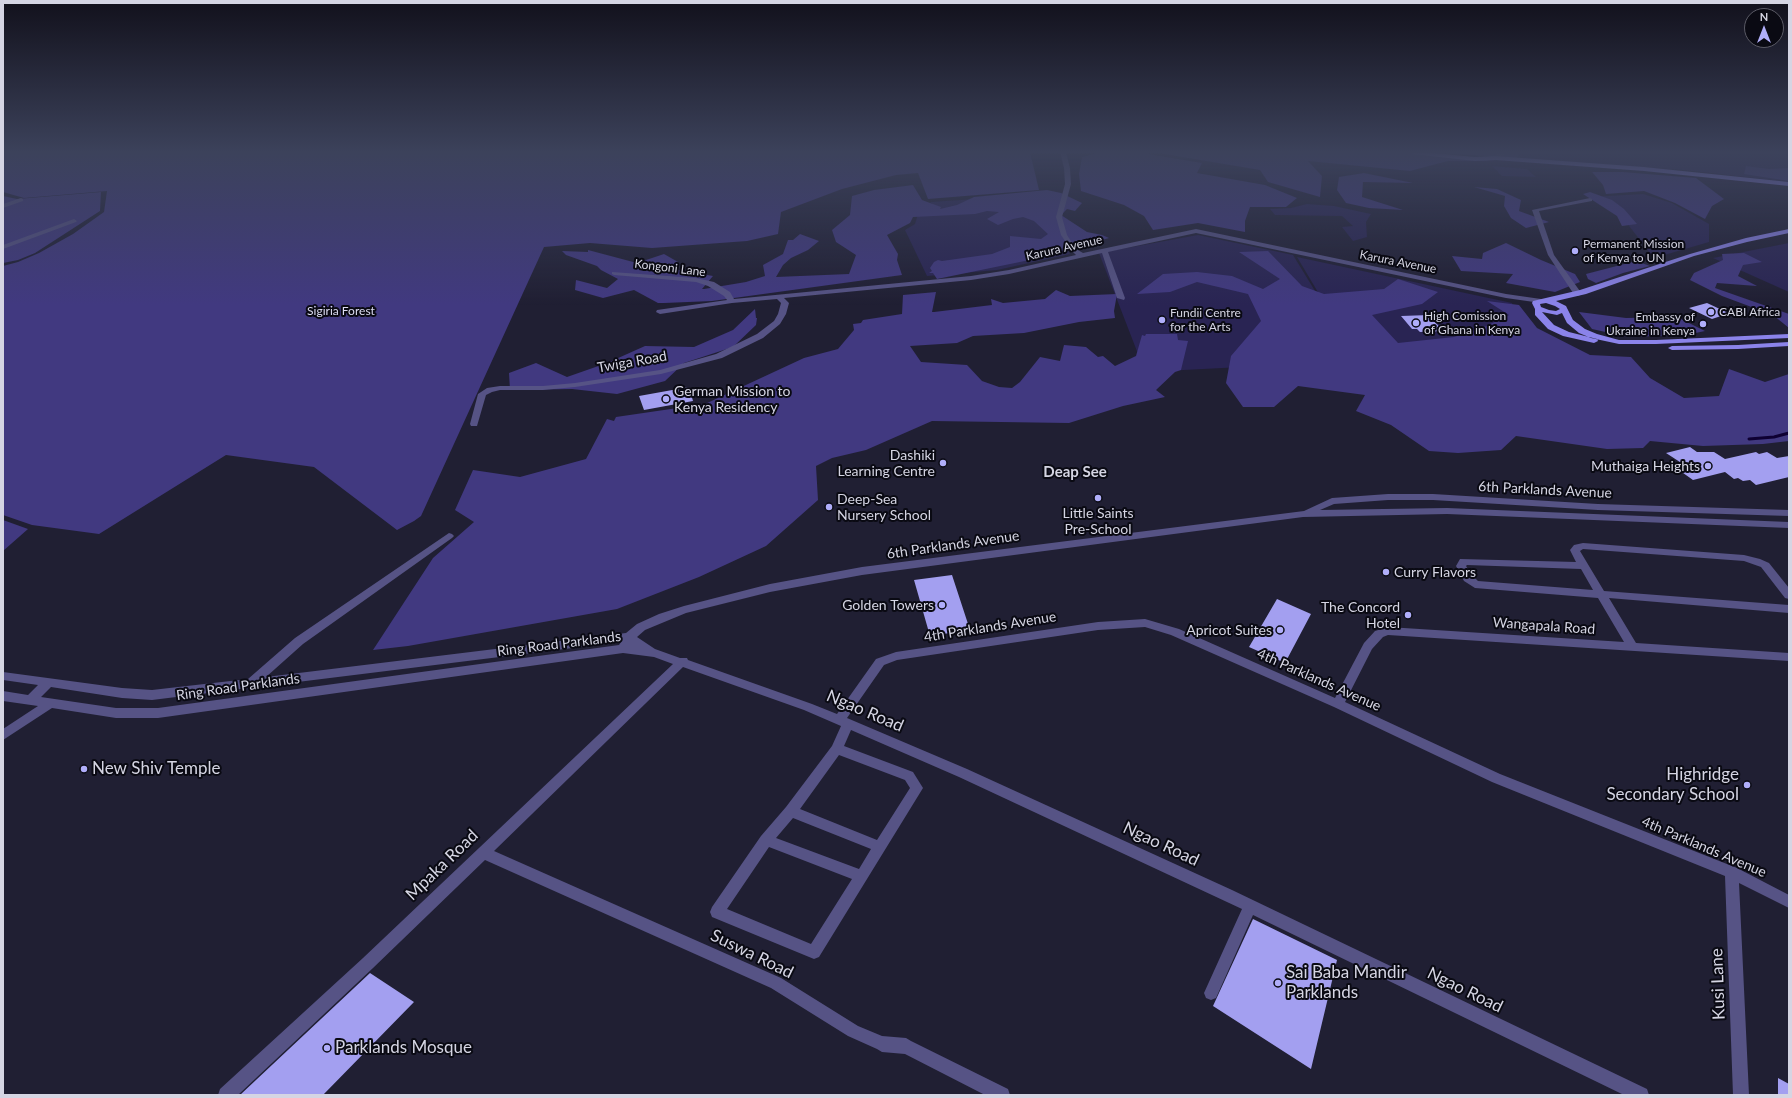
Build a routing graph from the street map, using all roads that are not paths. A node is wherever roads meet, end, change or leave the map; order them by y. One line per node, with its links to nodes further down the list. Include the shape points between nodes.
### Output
1 (1063, 203): 8 (street, via 1059,217 1064,235 1074,250)
2 (1576, 203): 10 (street, via 1535,210 1551,255)
3 (74, 222): 6 (street)
4 (1789, 231): 10 (main road, via 1692,255)
5 (1789, 236): 16 (main road, via 1728,248 1694,258 1576,299)
6 (3, 247)
7 (1104, 250): 8 (street, Karura Avenue); 12 (street); 15 (street, Karura Avenue, via 1189,232 1202,232 1506,296)
8 (1082, 256): 11 (street, Karura Avenue, via 971,278)
9 (614, 273): 13 (street, Kongoni Lane, via 696,280 715,287 727,294)
10 (1578, 294): 14 (main road)
11 (778, 296): 13 (street, Karura Avenue); 20 (street, Twiga Road, via 785,303 777,322 760,336 719,356 661,372 575,385 490,390 482,394)
12 (1121, 298)
13 (732, 301): 17 (street)
14 (1549, 301): 15 (main road); 16 (main road)
15 (1539, 306): 16 (main road, via 1553,313 1561,313); 19 (main road, via 1538,313 1542,320 1556,331 1626,346 1705,348)
16 (1564, 309): 18 (main road, via 1570,321 1582,331 1619,342)
17 (660, 312)
18 (1789, 336)
19 (1789, 344)
20 (474, 424)
21 (1789, 513): 22 (street, 6th Parklands Avenue, via 1611,508 1433,497 1388,497 1332,501)
22 (1303, 514): 23 (street, 6th Parklands Avenue, via 1447,511); 29 (street, 6th Parklands Avenue, via 877,569 770,588 684,610 641,627)
23 (1789, 525)
24 (449, 536): 37 (street, via 332,617)
25 (1584, 566): 26 (street); 26 (street, via 1464,561 1461,566 1475,584); 27 (street, via 1575,550 1583,546 1744,558 1765,565)
26 (1602, 595): 28 (street); 30 (street)
27 (1789, 595)
28 (1789, 609)
29 (629, 637): 31 (street, 6th Parklands Avenue); 32 (street, Ring Road Parklands); 37 (street, Ring Road Parklands)
30 (1633, 647): 33 (street, Wangapala Road); 41 (street, Wangapala Road, via 1388,631 1379,634 1368,646)
31 (623, 649): 32 (street, Ring Road Parklands); 40 (street, Ring Road Parklands, via 185,710 116,713)
32 (655, 653): 34 (street, Ngao Road)
33 (1789, 657)
34 (683, 661): 42 (street, Ngao Road); 48 (street, Mpaka Road)
35 (3, 676): 36 (street, Ring Road Parklands)
36 (48, 683): 37 (street, Ring Road Parklands, via 152,695); 39 (street)
37 (252, 683)
38 (3, 696): 39 (street, Ring Road Parklands)
39 (32, 700): 40 (street, Ring Road Parklands)
40 (51, 703): 43 (street)
41 (1338, 704): 42 (street, 4th Parklands Avenue, via 1175,632 1145,623 1090,627 896,656 880,662 872,672); 49 (street, 4th Parklands Avenue, via 1496,778)
42 (844, 721): 44 (street, 4th Parklands Avenue); 52 (street, Ngao Road, via 970,776)
43 (3, 734)
44 (837, 749): 45 (street, 4th Parklands Avenue); 47 (street, via 909,776 917,788)
45 (791, 810): 46 (street, 4th Parklands Avenue); 47 (street)
46 (766, 840): 50 (street); 50 (street, 4th Parklands Avenue, via 717,912 814,952)
47 (880, 847): 50 (street)
48 (482, 852): 54 (street, Mpaka Road, via 368,963); 55 (street, Suswa Road, via 776,983 853,1031 882,1044 906,1046)
49 (1732, 872): 51 (street, 4th Parklands Avenue); 57 (street, Kusi Lane)
50 (861, 876)
51 (1789, 902)
52 (1250, 906): 53 (street); 56 (street, Ngao Road)
53 (1211, 992)
54 (226, 1095)
55 (1002, 1095)
56 (1642, 1095)
57 (1741, 1095)

